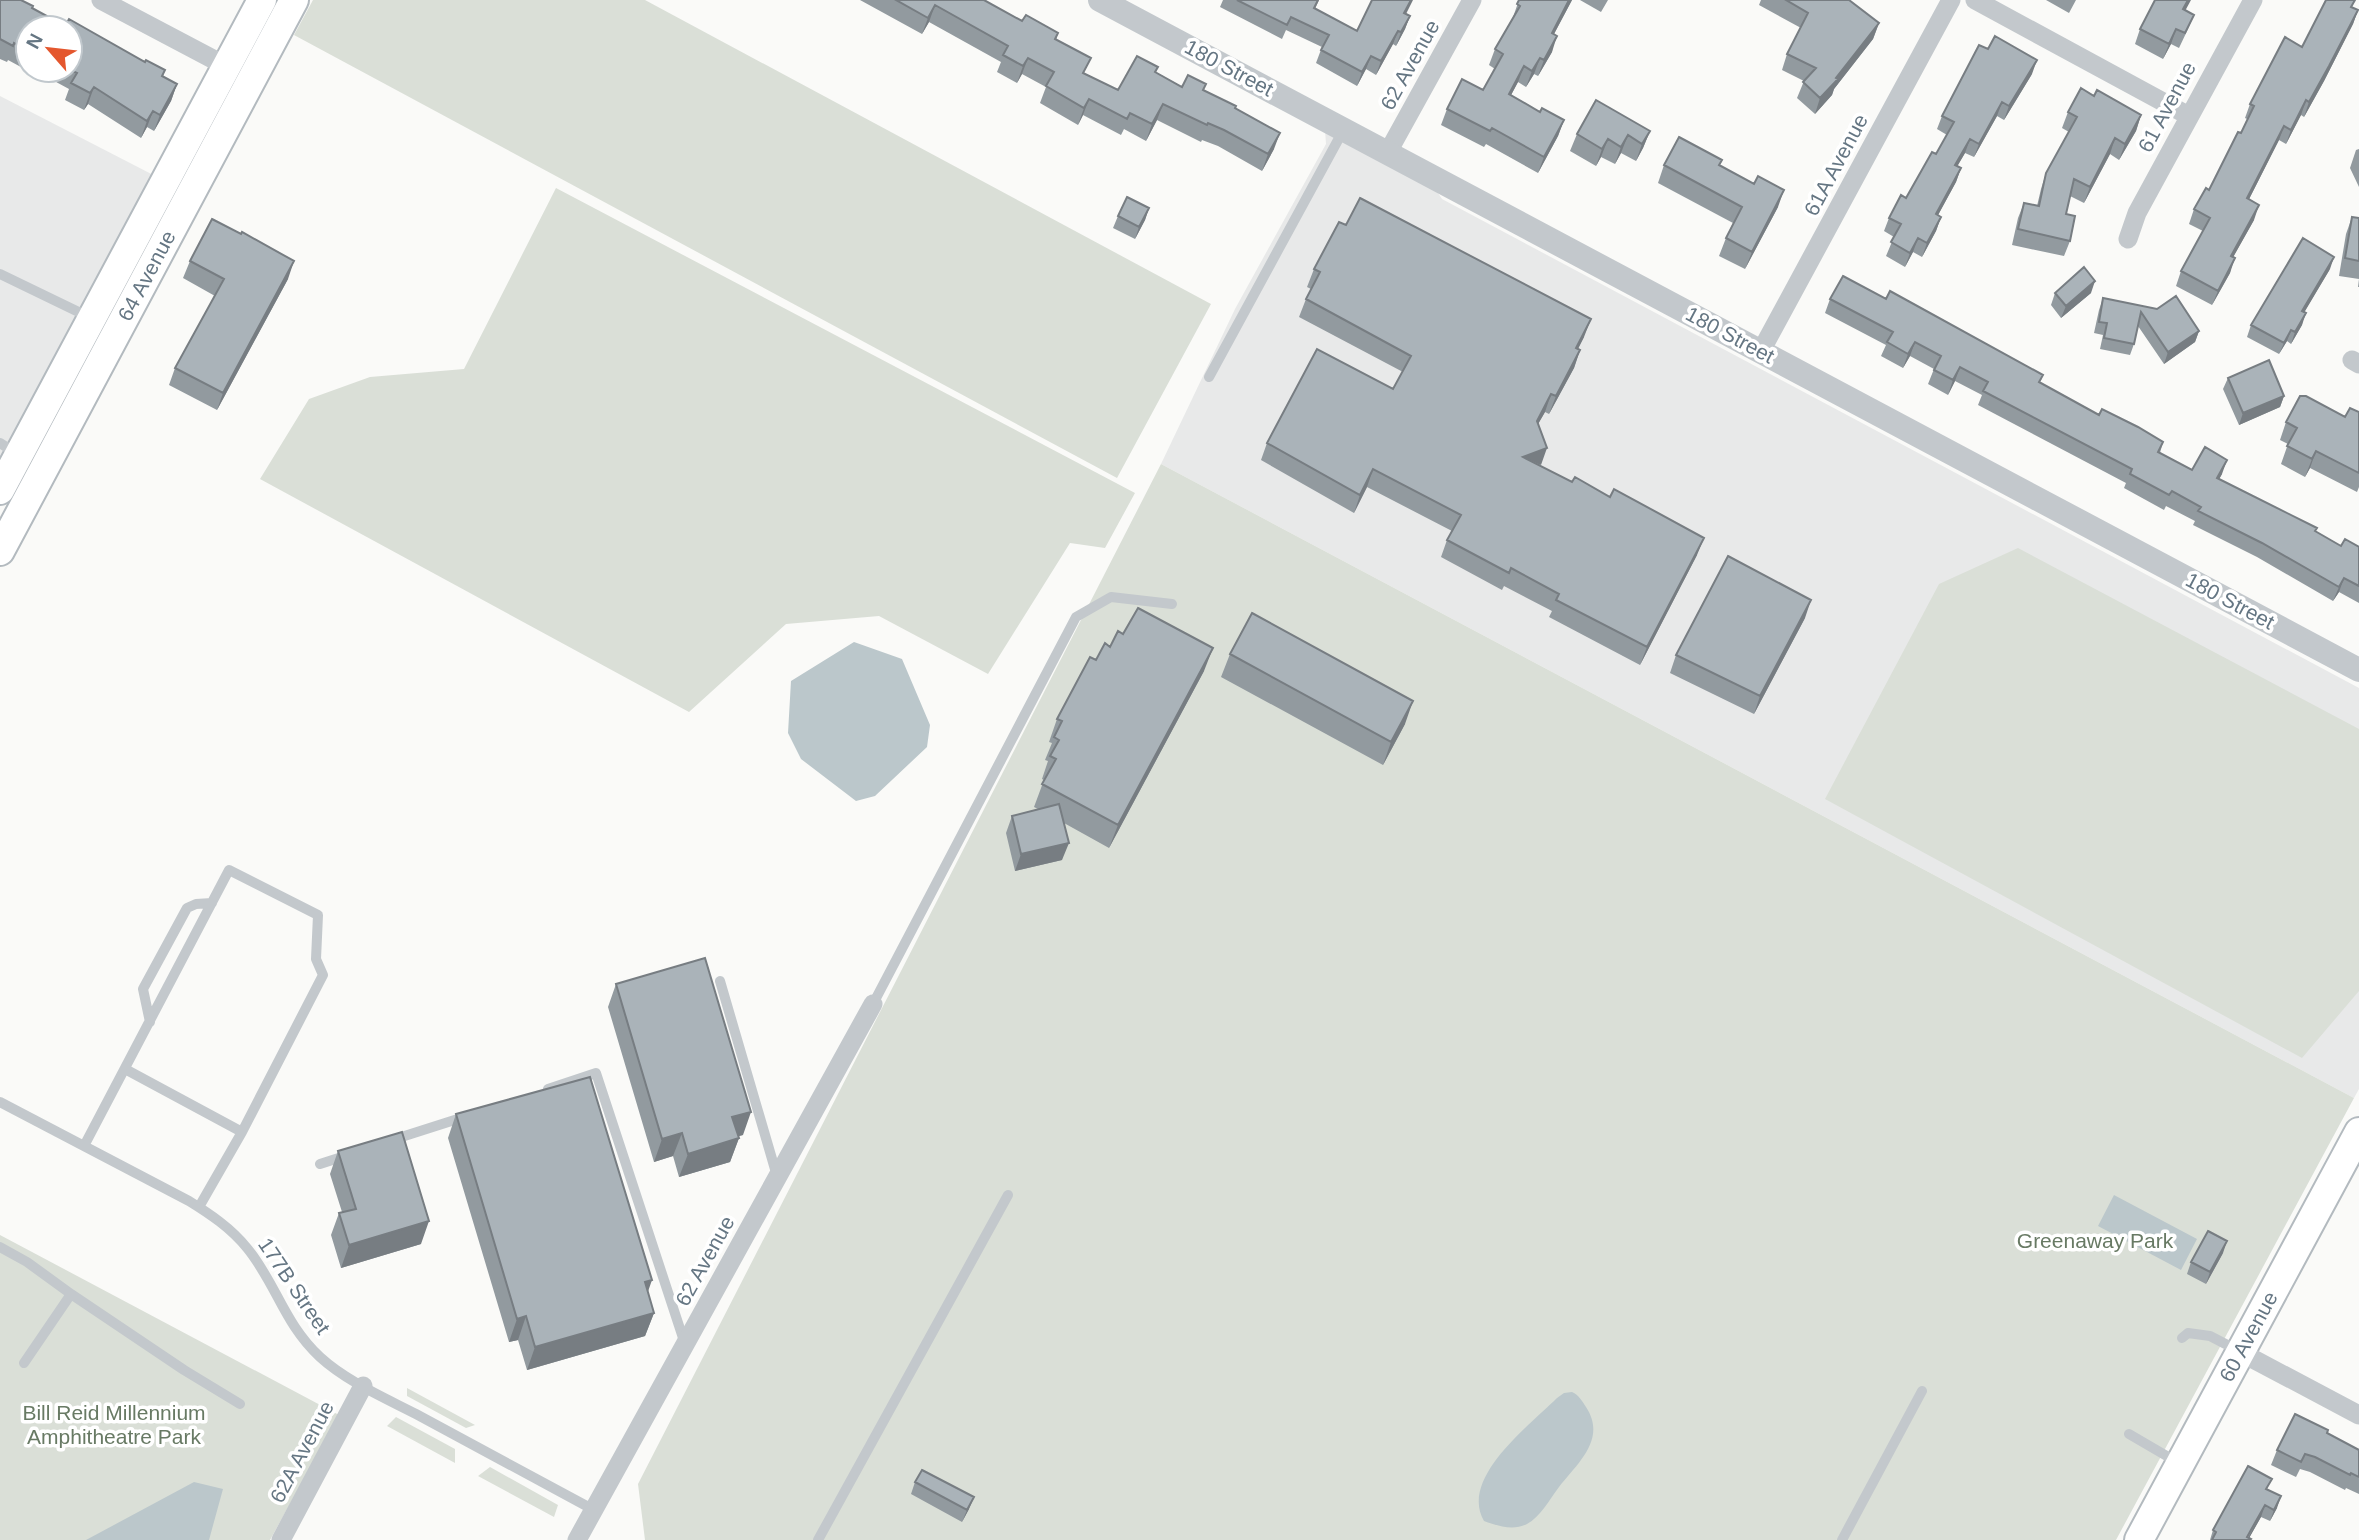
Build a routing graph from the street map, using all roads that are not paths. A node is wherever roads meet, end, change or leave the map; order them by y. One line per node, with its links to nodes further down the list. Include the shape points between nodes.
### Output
1 (102, 0): 9 (street)
2 (262, 0): 9 (main road, 64 Avenue)
3 (294, 0): 20 (main road, 64 Avenue)
4 (1100, 0): 11 (street, 180 Street)
5 (1472, 0): 12 (street, 62 Avenue)
6 (1951, 0): 16 (street, 61A Avenue)
7 (1975, 0): 10 (street)
8 (2253, 0): 10 (street, 61 Avenue)
9 (226, 66): 15 (main road, 64 Avenue)
10 (2189, 116): 13 (street, 61 Avenue)
11 (1344, 129): 12 (street, 180 Street); 17 (lane)
12 (1388, 152): 16 (street, 180 Street)
13 (2127, 239)
14 (0, 274): 15 (lane)
15 (92, 319): 18 (main road, 64 Avenue)
16 (1761, 351): 22 (street, 180 Street)
17 (1209, 377)
18 (9, 449): 19 (main road, 64 Avenue)
19 (0, 489)
20 (0, 551)
21 (1172, 604): 25 (lane, via 1111,597 1076,617)
22 (2359, 670)
23 (212, 903): 26 (lane); 26 (lane, via 187,908 143,989); 31 (lane, via 229,870 318,915 316,959 323,975)
24 (720, 981): 37 (lane)
25 (873, 1004): 37 (street, 62 Avenue)
26 (150, 1022): 27 (lane)
27 (125, 1069): 31 (lane); 34 (lane)
28 (544, 1091): 43 (lane, via 596,1073)
29 (0, 1101): 34 (lane, 177B Street)
30 (478, 1112): 33 (lane)
31 (242, 1132): 39 (lane)
32 (2359, 1132): 44 (main road, 60 Avenue)
33 (386, 1142)
34 (84, 1146): 39 (lane, 177B Street)
35 (359, 1151): 36 (lane)
36 (320, 1164)
37 (778, 1176): 43 (street, 62 Avenue)
38 (1008, 1195): 55 (lane)
39 (199, 1207): 46 (lane, 177B Street, via 247,1248 300,1337 322,1359)
40 (0, 1247): 41 (lane)
41 (71, 1294): 45 (lane); 48 (lane)
42 (2182, 1338): 44 (lane, via 2188,1333 2207,1335)
43 (685, 1345): 52 (street, 62 Avenue)
44 (2240, 1352): 49 (street); 51 (main road, 60 Avenue)
45 (24, 1363)
46 (363, 1386): 52 (lane, 177B Street); 53 (street, 62A Avenue)
47 (1922, 1391): 56 (lane)
48 (240, 1405)
49 (2359, 1415)
50 (2129, 1434): 51 (lane)
51 (2181, 1463): 57 (main road, 60 Avenue)
52 (594, 1510): 54 (street, 62 Avenue)
53 (281, 1540)
54 (577, 1540)
55 (818, 1540)
56 (1842, 1540)
57 (2139, 1540)

